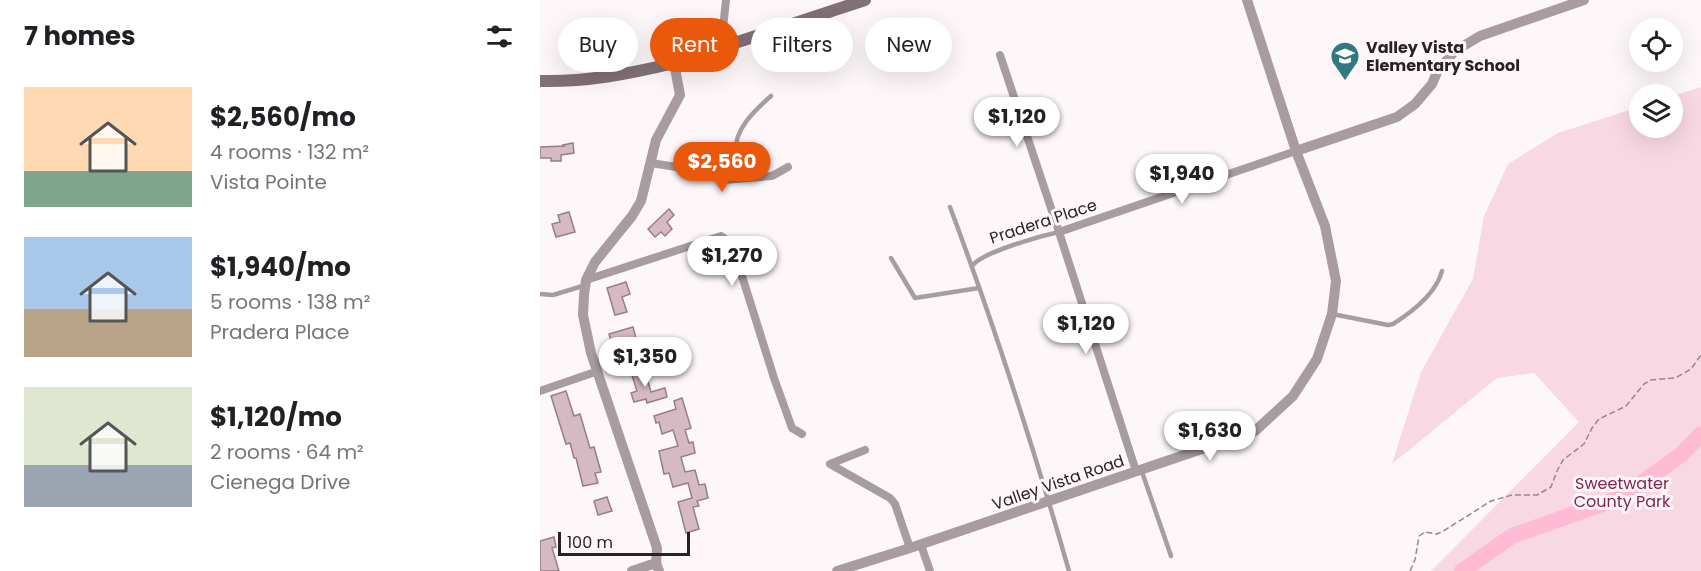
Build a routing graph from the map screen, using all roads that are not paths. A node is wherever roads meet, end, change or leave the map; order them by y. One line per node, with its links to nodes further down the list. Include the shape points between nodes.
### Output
1 (726, 0): 5 (street)
2 (865, 0): 6 (main road)
3 (1247, 0): 12 (street, Valley Vista Road)
4 (1581, 1): 12 (street, via 1480,36 1455,51 1415,104 1397,117)
5 (724, 18)
6 (739, 41)
7 (1000, 55): 17 (street)
8 (650, 69): 10 (main road, via 601,79)
9 (676, 72): 13 (street, via 680,95 656,140)
10 (540, 81)
11 (771, 96): 15 (lane, via 747,119 740,132 735,155)
12 (1296, 151): 17 (street, Pradera Place); 24 (street, Valley Vista Road, via 1325,226 1336,281)
13 (651, 163): 15 (street, via 724,180); 21 (street, via 641,201 595,262)
14 (788, 167): 15 (street, via 772,176)
15 (745, 179)
16 (951, 207): 19 (lane)
17 (1059, 232): 19 (lane, Pradera Place, via 990,254); 29 (street)
18 (891, 258): 22 (lane, via 915,298)
19 (972, 266): 22 (lane)
20 (1442, 271): 24 (lane, via 1430,294 1393,324)
21 (586, 283): 23 (lane, via 553,295); 25 (street, via 583,315); 27 (street, via 721,236 732,244 788,418 792,428)
22 (979, 288): 30 (lane)
23 (540, 294)
24 (1332, 314): 29 (street, Valley Vista Road, via 1317,359 1293,396 1255,431)
25 (598, 371): 26 (street); 34 (street, via 657,548)
26 (540, 391)
27 (802, 434)
28 (865, 450): 32 (street, via 830,464 890,498)
29 (1138, 470): 30 (street, Valley Vista Road); 33 (lane)
30 (1049, 501): 31 (street, Valley Vista Road); 38 (lane)
31 (921, 545): 32 (street, Valley Vista Road); 37 (street)
32 (910, 548): 36 (street, Valley Vista Road)
33 (1171, 556)
34 (658, 567): 35 (street)
35 (632, 571)
36 (837, 571)
37 (930, 571)
38 (1069, 571)

